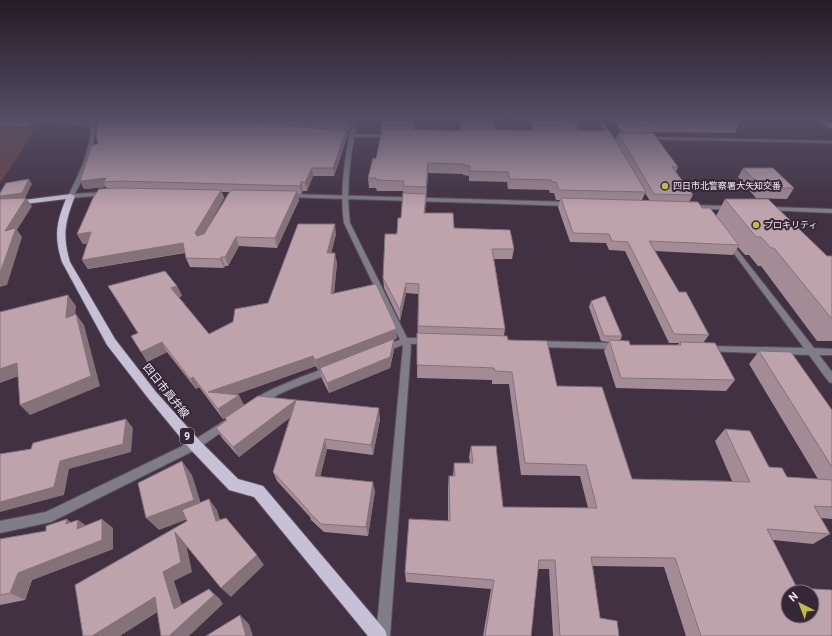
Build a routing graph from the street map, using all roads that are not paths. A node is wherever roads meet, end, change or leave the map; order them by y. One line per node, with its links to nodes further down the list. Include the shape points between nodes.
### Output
1 (89, 150): 4 (street)
2 (350, 150): 6 (street, via 346,168)
3 (109, 194): 4 (street)
4 (71, 196): 8 (main road); 26 (main road, 四日市員弁線 / 9, via 60,223 66,262 111,342)
5 (281, 196): 6 (street)
6 (346, 199): 7 (street); 14 (street, via 347,223)
7 (577, 204)
8 (0, 205)
9 (687, 206): 10 (street, via 705,210)
10 (741, 208)
11 (763, 209): 12 (street)
12 (832, 211)
13 (726, 238): 20 (street)
14 (404, 341): 15 (street); 19 (street); 29 (street, via 407,346)
15 (436, 342)
16 (532, 344): 17 (street)
17 (628, 347)
18 (700, 349): 20 (street)
19 (375, 352)
20 (811, 352): 21 (street); 23 (street)
21 (832, 352)
22 (338, 367): 24 (street, via 271,394)
23 (832, 379)
24 (245, 411)
25 (233, 419): 26 (street)
26 (195, 445): 27 (street, via 47,518); 28 (main road, 四日市員弁線 / 9, via 234,485 258,491)
27 (0, 527)
28 (379, 636)
29 (383, 636)

